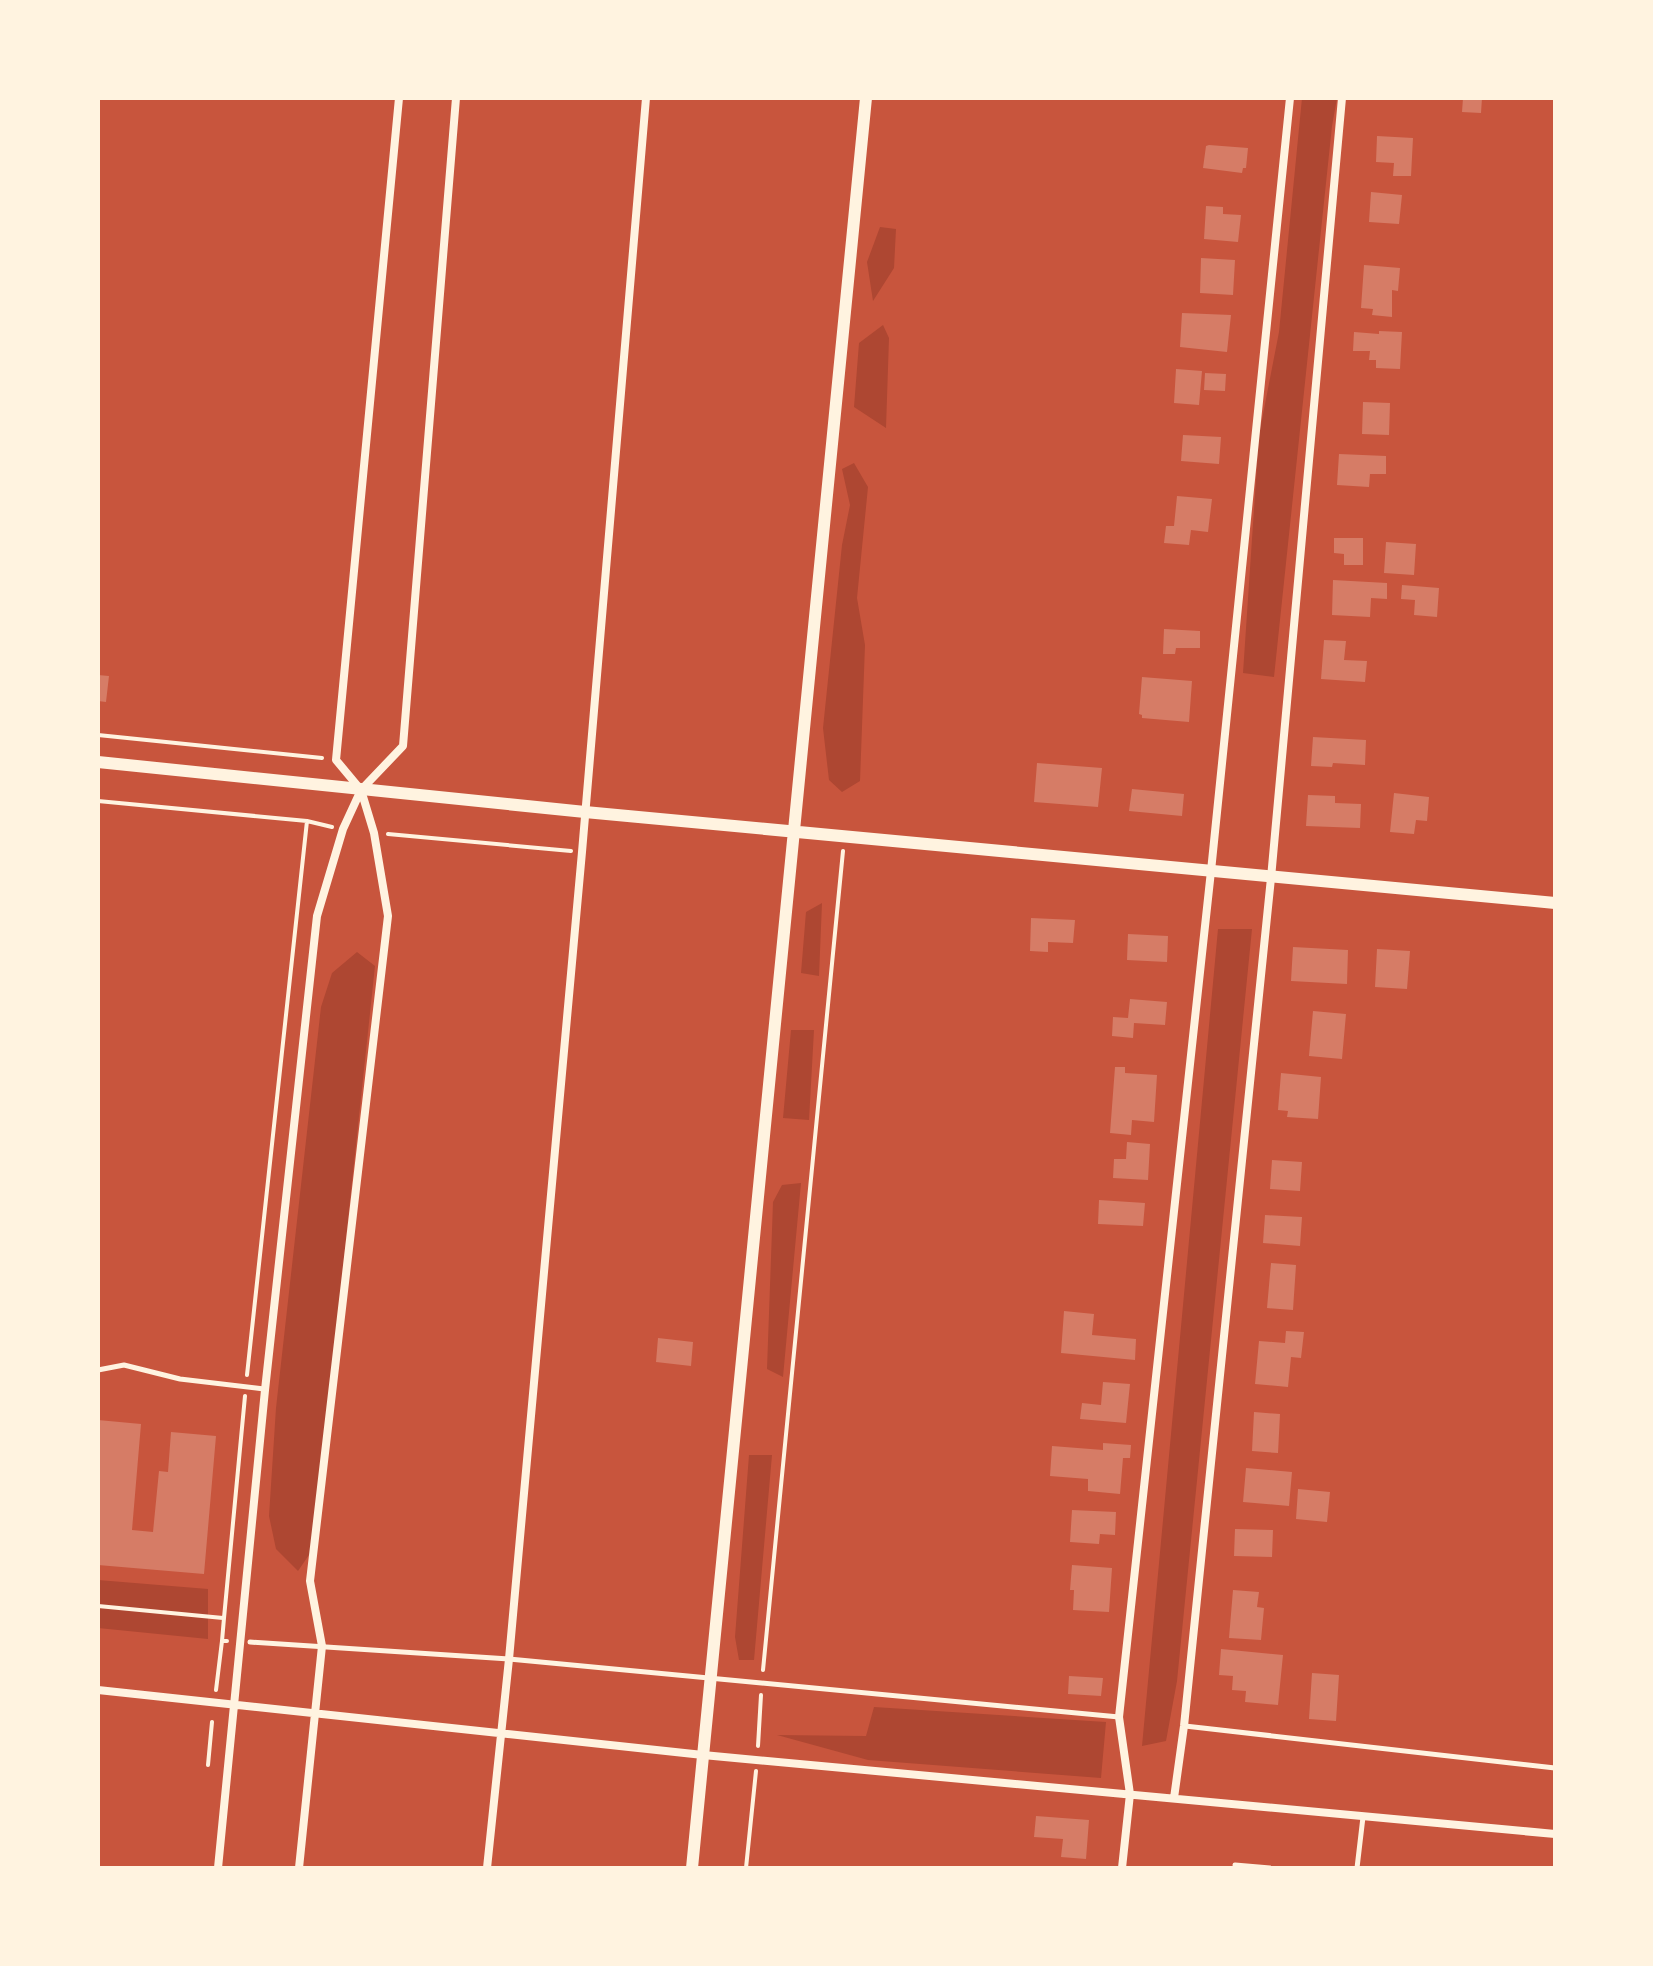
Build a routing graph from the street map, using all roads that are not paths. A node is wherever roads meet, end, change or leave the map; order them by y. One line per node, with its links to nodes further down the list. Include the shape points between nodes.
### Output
1 (399, 98): 8 (street, via 336,760)
2 (456, 98): 8 (street, via 403,746)
3 (646, 98): 9 (street)
4 (866, 98): 10 (street)
5 (1290, 98): 11 (street)
6 (1342, 98): 12 (street)
7 (98, 762): 8 (street)
8 (361, 790): 9 (street); 15 (street, via 343,829 317,916); 17 (street, via 388,916 310,1581)
9 (585, 812): 10 (street); 18 (street)
10 (793, 831): 11 (street); 19 (street)
11 (1211, 871): 12 (street); 23 (street)
12 (1271, 878): 13 (street); 24 (street)
13 (1555, 903)
14 (98, 1370): 15 (lane, via 124,1365 180,1379)
15 (265, 1390): 21 (street)
16 (250, 1642): 17 (lane)
17 (322, 1646): 18 (lane); 22 (street)
18 (509, 1659): 19 (lane); 25 (street)
19 (711, 1678): 23 (lane); 26 (street)
20 (98, 1690): 21 (street)
21 (234, 1705): 22 (street); 33 (street)
22 (315, 1713): 25 (street); 34 (street)
23 (1119, 1717): 28 (street)
24 (1184, 1726): 27 (lane); 29 (street)
25 (499, 1734): 26 (street); 35 (street)
26 (703, 1755): 28 (street); 36 (street)
27 (1555, 1768)
28 (1130, 1794): 29 (street); 37 (street)
29 (1174, 1798): 30 (street)
30 (1363, 1816): 31 (street); 39 (lane)
31 (1555, 1834)
32 (1235, 1865): 38 (lane)
33 (218, 1868)
34 (299, 1868)
35 (487, 1868)
36 (692, 1868)
37 (1122, 1868)
38 (1270, 1868)
39 (1357, 1868)

